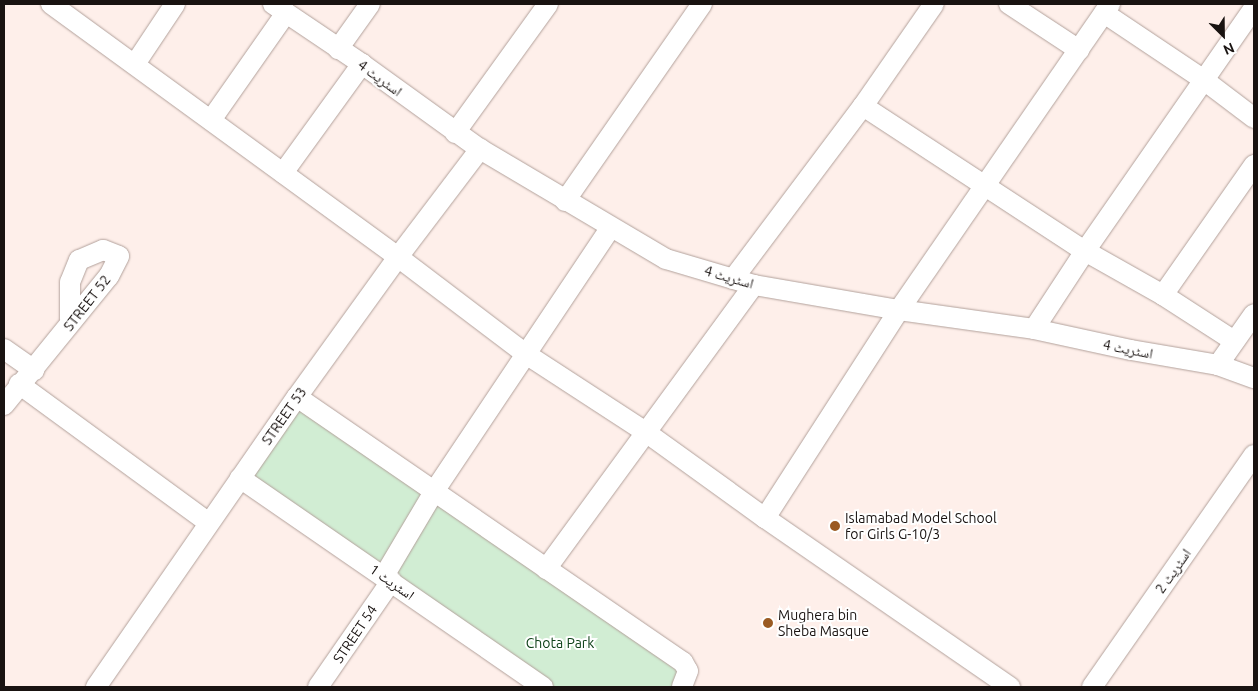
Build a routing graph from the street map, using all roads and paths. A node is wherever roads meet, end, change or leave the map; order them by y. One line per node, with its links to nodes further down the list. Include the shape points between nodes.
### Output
1 (175, 4): 13 (street)
2 (370, 4): 11 (street)
3 (548, 4): 19 (street)
4 (702, 4): 24 (street)
5 (934, 4): 16 (street)
6 (1009, 4): 12 (street)
7 (58, 6): 13 (street)
8 (279, 8): 11 (street, اسٹریٹ 4); 18 (street)
9 (1107, 8): 12 (street); 15 (street)
10 (1254, 8): 15 (street)
11 (338, 49): 14 (street, اسٹریٹ 4)
12 (1079, 50): 23 (street)
13 (135, 64): 18 (street)
14 (362, 64): 19 (street, اسٹریٹ 4); 22 (street)
15 (1204, 80): 17 (street); 26 (street)
16 (863, 106): 23 (street); 28 (street)
17 (1254, 118)
18 (211, 120): 22 (street)
19 (455, 133): 20 (street, اسٹریٹ 4)
20 (480, 149): 24 (street, اسٹریٹ 4); 27 (street, STREET 53)
21 (1254, 165): 30 (street)
22 (283, 173): 27 (street)
23 (985, 184): 26 (street); 31 (street)
24 (565, 201): 25 (street, اسٹریٹ 4)
25 (611, 226): 28 (street, اسٹریٹ 4, via 666,259); 37 (street, STREET 54)
26 (1084, 251): 30 (street); 34 (street)
27 (398, 257): 37 (street); 42 (street, STREET 53)
28 (733, 279): 29 (street, اسٹریٹ 4)
29 (754, 285): 31 (street, اسٹریٹ 4); 44 (street)
30 (1163, 296): 35 (street)
31 (899, 310): 34 (street, اسٹریٹ 4); 48 (street)
32 (1254, 314): 35 (street)
33 (70, 319): 39 (street, STREET 52, via 70,282 79,260 103,250 119,256 109,276)
34 (1034, 329): 38 (street, اسٹریٹ 4)
35 (1234, 341): 38 (street)
36 (4, 349): 39 (street)
37 (526, 354): 44 (street); 47 (street, STREET 54)
38 (1218, 365): 40 (street, اسٹریٹ 4)
39 (34, 370): 41 (street, STREET 52)
40 (1254, 378)
41 (19, 384): 43 (street, STREET 52); 49 (street)
42 (297, 397): 46 (street, STREET 53); 47 (street)
43 (4, 405)
44 (647, 432): 48 (street); 50 (street)
45 (1254, 455): 57 (street, اسٹریٹ 2)
46 (240, 478): 49 (street, STREET 53); 51 (street, اسٹریٹ 1)
47 (436, 490): 50 (street); 51 (street, STREET 54)
48 (765, 518): 56 (street)
49 (210, 522): 52 (street, STREET 53)
50 (546, 569): 55 (street, via 683,662 688,671)
51 (388, 578): 53 (street, STREET 54); 54 (street, اسٹریٹ 1)
52 (96, 687)
53 (318, 687)
54 (543, 687)
55 (682, 687)
56 (1010, 687)
57 (1092, 687)

